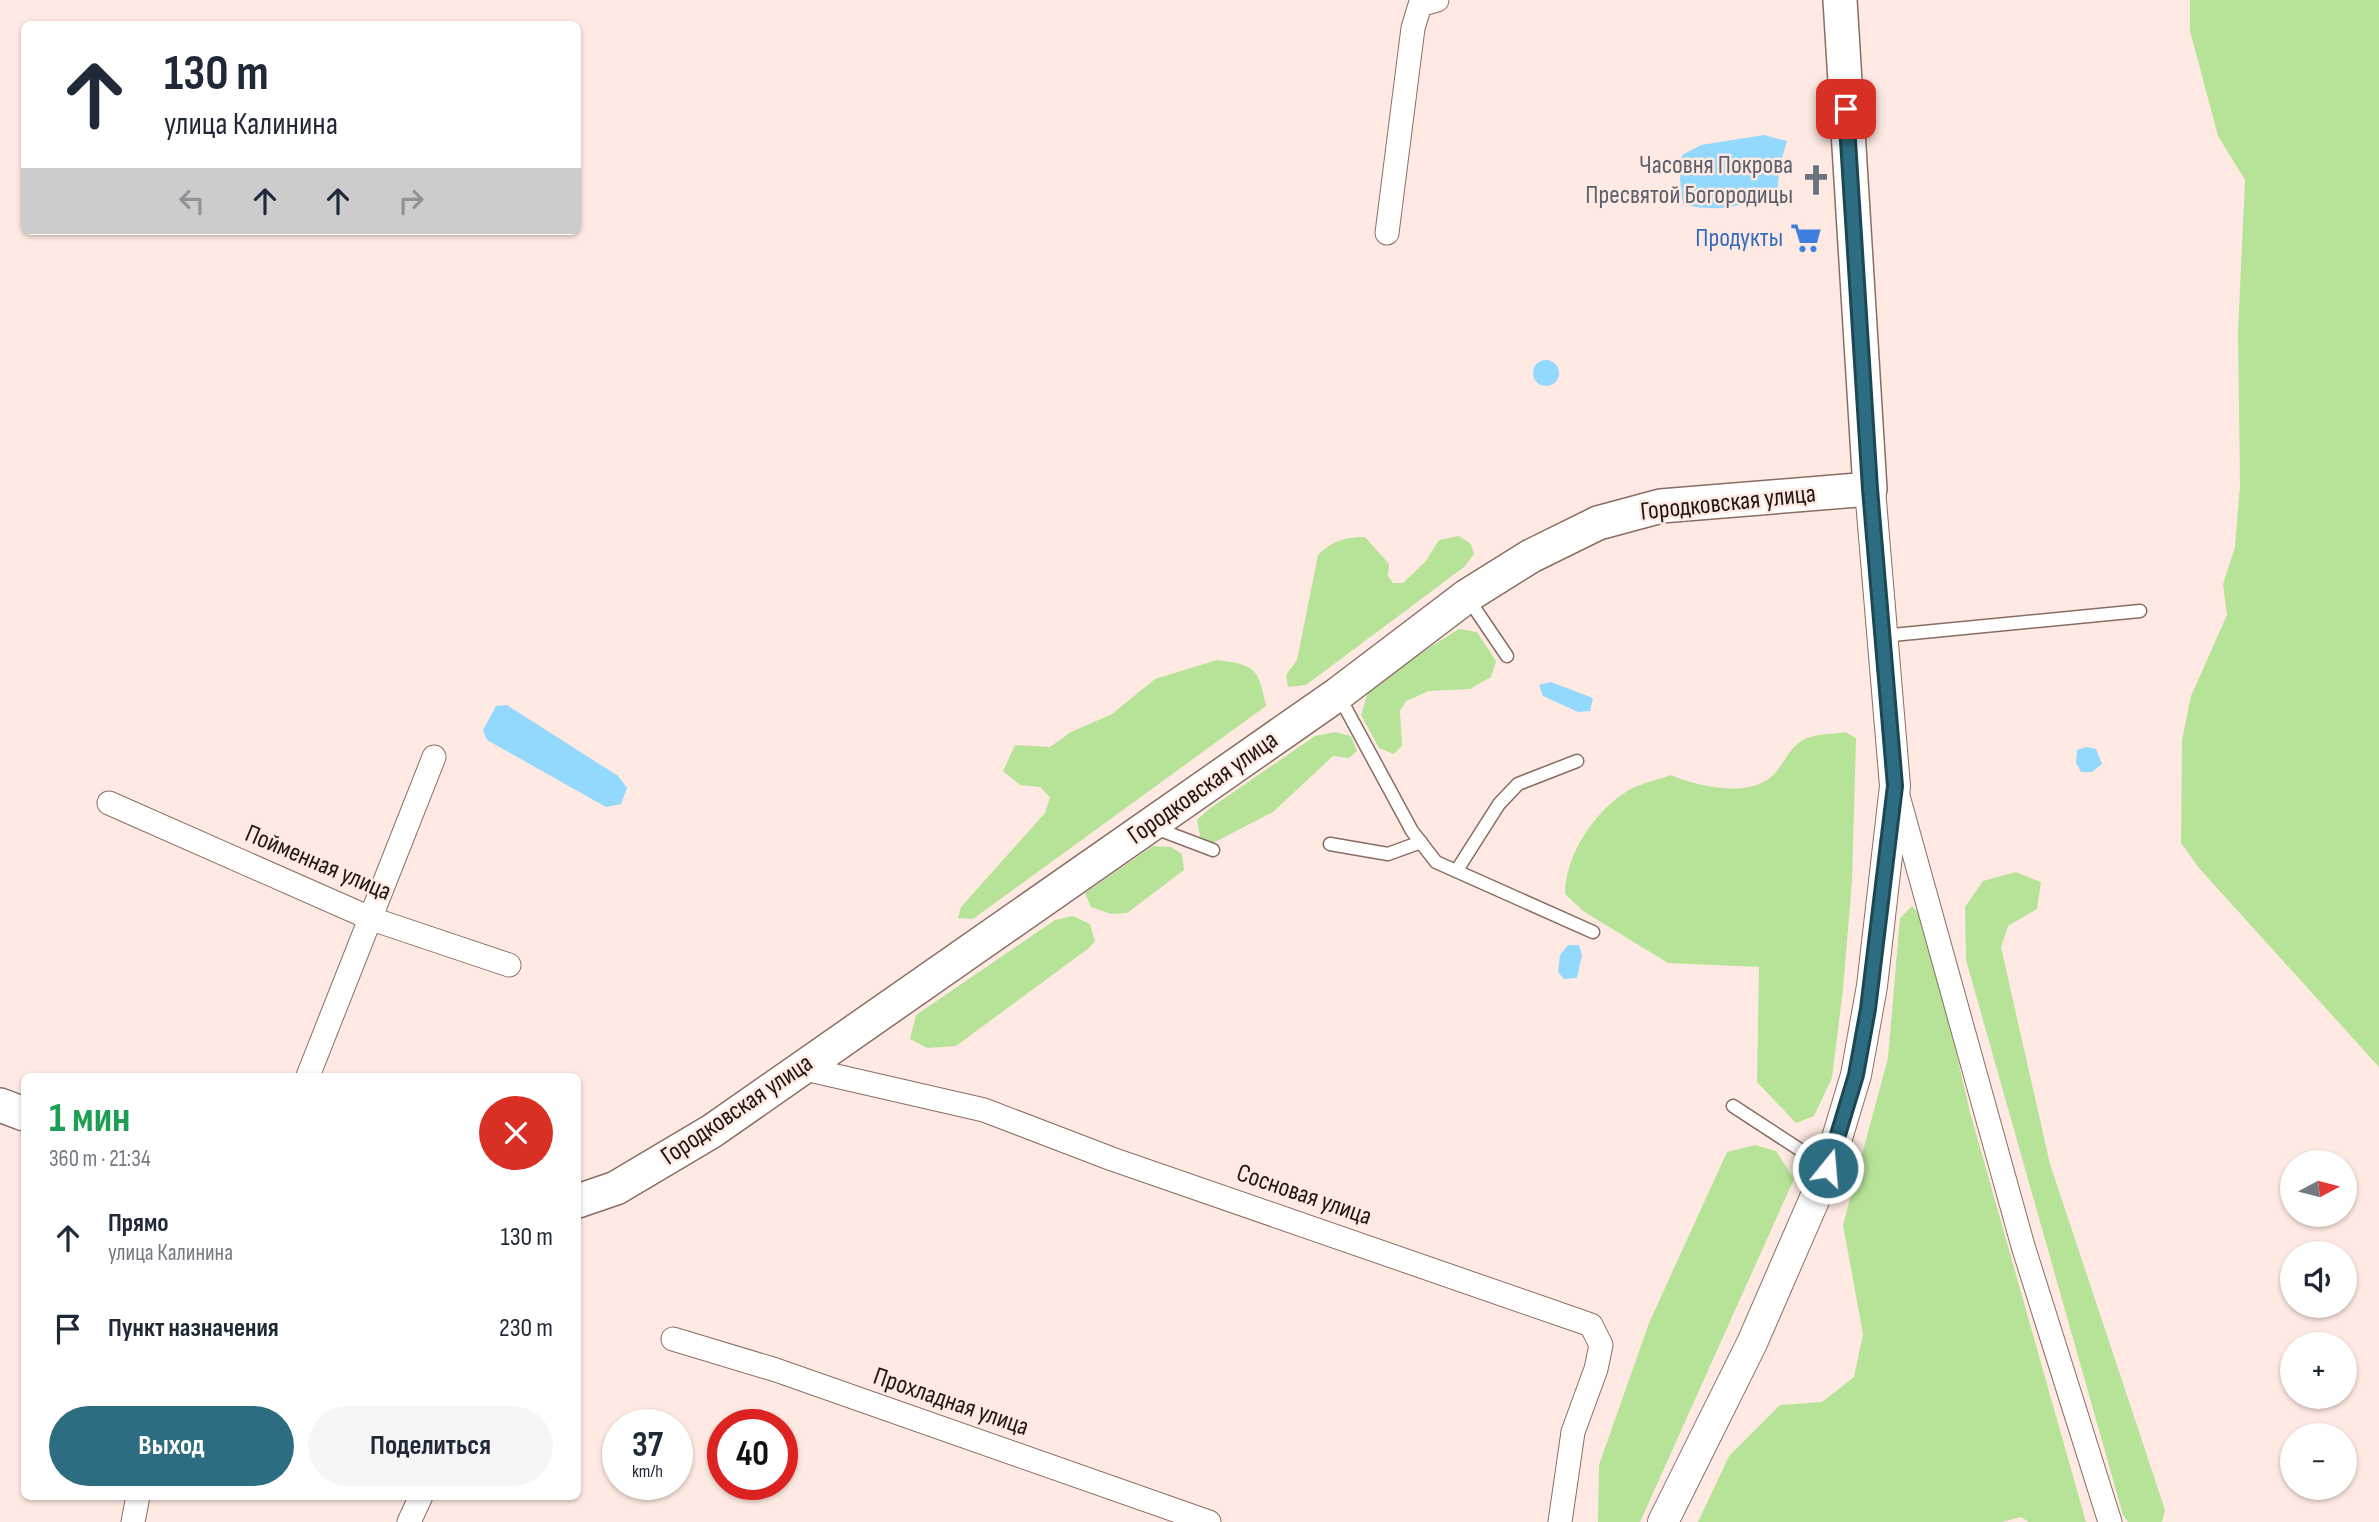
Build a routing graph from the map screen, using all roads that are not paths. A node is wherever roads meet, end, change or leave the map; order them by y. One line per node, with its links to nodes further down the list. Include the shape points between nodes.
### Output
1 (1437, 0): 3 (street, via 1420,5 1413,28)
2 (1840, 0): 4 (main road)
3 (1387, 233)
4 (1870, 489): 5 (main road, Городковская улица, via 1661,506 1623,515 1551,545); 7 (street)
5 (1467, 596): 8 (lane); 9 (main road, Городковская улица)
6 (2140, 611): 7 (lane)
7 (1882, 636): 12 (street)
8 (1507, 656)
9 (1338, 694): 14 (main road, Городковская улица); 15 (lane)
10 (434, 757): 21 (street)
11 (1577, 761): 18 (lane, via 1518,784 1499,804)
12 (1895, 786): 19 (street); 20 (street)
13 (109, 803): 21 (street, Пойменная улица)
14 (1149, 826): 17 (lane); 24 (main road, Городковская улица)
15 (1421, 842): 16 (lane, via 1388,854); 18 (lane, via 1436,862)
16 (1330, 844)
17 (1213, 850)
18 (1457, 870): 22 (lane)
19 (1907, 871): 20 (lane); 39 (street)
20 (1882, 897): 29 (street, via 1856,1075)
21 (372, 919): 23 (street, Пойменная улица); 25 (street)
22 (1592, 932)
23 (509, 965)
24 (801, 1068): 30 (main road, Городковская улица, via 700,1138 616,1188); 37 (street, Сосновая улица, via 984,1110 1591,1325 1601,1345 1573,1432)
25 (309, 1073)
26 (0, 1105): 28 (main road)
27 (1733, 1105): 29 (lane)
28 (21, 1113)
29 (1828, 1168): 38 (street, via 1752,1343)
30 (581, 1200)
31 (673, 1339): 36 (street, Прохладная улица, via 776,1370)
32 (137, 1500): 34 (street)
33 (419, 1500): 35 (street)
34 (133, 1522)
35 (410, 1522)
36 (1209, 1522)
37 (1560, 1522)
38 (1663, 1522)
39 (2110, 1522)

